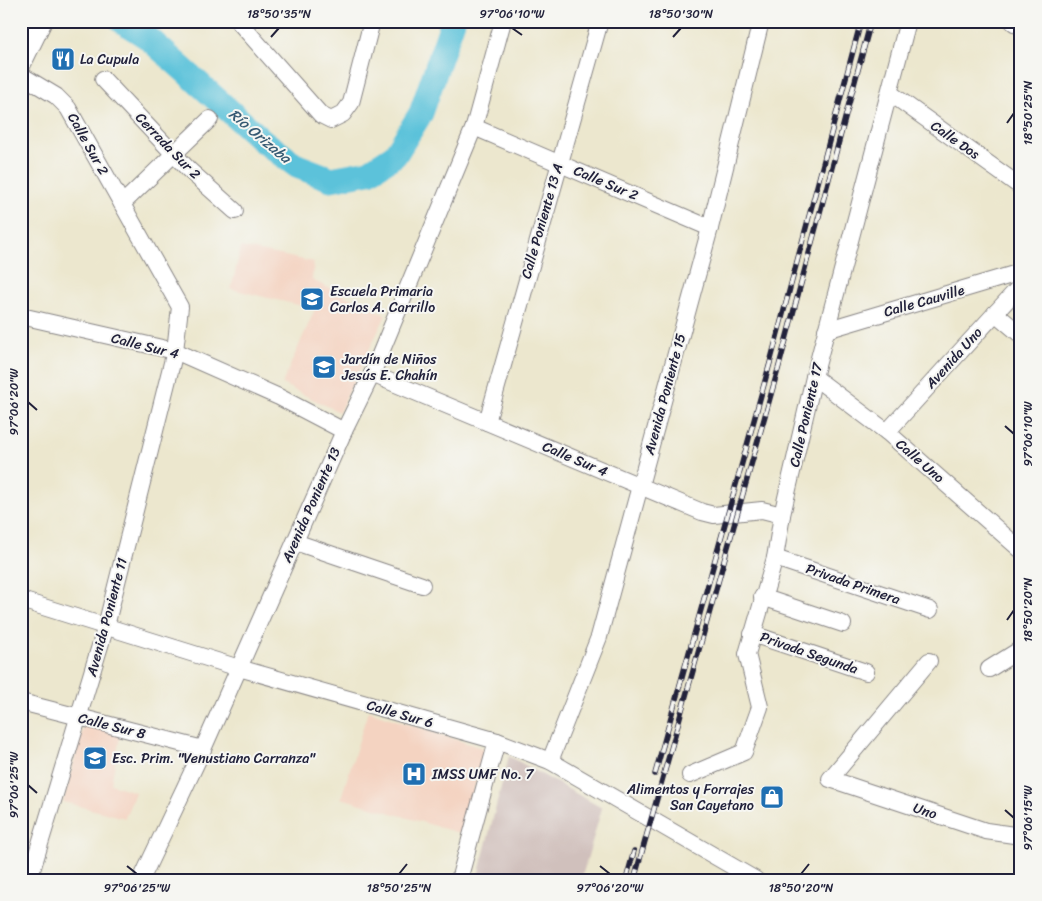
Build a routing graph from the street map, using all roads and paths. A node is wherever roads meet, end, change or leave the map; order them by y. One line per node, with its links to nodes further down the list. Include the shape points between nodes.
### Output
1 (27, 21): 11 (street)
2 (238, 21): 3 (street, via 321,115 331,120 343,114 351,102)
3 (372, 21)
4 (503, 21): 17 (street, Avenida Poniente 13)
5 (600, 21): 19 (street, Calle Poniente 13 A)
6 (761, 21): 23 (street, Avenida Poniente 15)
7 (908, 21): 15 (street, Calle Poniente 17)
8 (44, 22): 12 (street)
9 (1013, 22): 10 (street)
10 (1021, 27)
11 (21, 33)
12 (21, 68)
13 (21, 75): 21 (street, Calle Sur 2, via 56,96 68,108)
14 (103, 79): 18 (street, Cerrada Sur 2)
15 (890, 93): 20 (street, Calle Dos); 29 (street, Calle Poniente 17)
16 (210, 119): 18 (street)
17 (474, 127): 19 (street, Calle Sur 2); 32 (street, Avenida Poniente 13)
18 (174, 154): 21 (street); 22 (street, Cerrada Sur 2)
19 (559, 163): 23 (street, Calle Sur 2); 34 (street, Calle Poniente 13 A)
20 (1021, 186)
21 (122, 204): 26 (street, Calle Sur 2)
22 (235, 211)
23 (710, 228): 37 (street, Avenida Poniente 15)
24 (1021, 272): 29 (street, Calle Cauville)
25 (1021, 285): 27 (street, Avenida Uno)
26 (180, 307): 31 (street, Avenida Poniente 11)
27 (995, 313): 30 (street); 36 (street, Avenida Uno)
28 (21, 316): 31 (street, Calle Sur 4)
29 (826, 330): 33 (street, Calle Poniente 17)
30 (1021, 336)
31 (175, 351): 35 (street, Calle Sur 4); 47 (street, Avenida Poniente 11)
32 (372, 374): 34 (street, Calle Sur 4); 35 (street, Avenida Poniente 13)
33 (814, 376): 36 (street, Calle Uno); 38 (street, Calle Poniente 17)
34 (487, 422): 37 (street, Calle Sur 4)
35 (344, 431): 39 (street, Avenida Poniente 13)
36 (887, 432): 40 (street, Calle Uno)
37 (639, 487): 38 (street, Calle Sur 4, via 714,515 762,510); 58 (street, Avenida Poniente 15, via 599,637)
38 (782, 515): 41 (street, Calle Poniente 17)
39 (295, 542): 42 (street); 51 (street, Avenida Poniente 13)
40 (1021, 550)
41 (775, 558): 43 (street, Calle Poniente 17); 45 (street, Privada Primera)
42 (422, 585)
43 (762, 597): 46 (street); 48 (street, Calle Poniente 17)
44 (21, 600): 47 (street, Calle Sur 6)
45 (930, 610)
46 (843, 624)
47 (106, 626): 51 (street, Calle Sur 6); 55 (street, Avenida Poniente 11)
48 (752, 634): 53 (street, Privada Segunda); 59 (street, Calle Poniente 17, via 747,654 760,707 744,752)
49 (1021, 649): 52 (street)
50 (929, 661): 60 (street, Uno, via 830,780 986,831)
51 (239, 668): 56 (street, Calle Sur 6); 57 (street, Avenida Poniente 13)
52 (989, 669)
53 (866, 672)
54 (21, 702): 55 (street, Calle Sur 8)
55 (78, 718): 57 (street, Calle Sur 8); 61 (street, Avenida Poniente 11)
56 (497, 741): 58 (street, Calle Sur 6); 63 (street)
57 (203, 749): 62 (street, Avenida Poniente 13)
58 (550, 761): 64 (street, Calle Sur 6)
59 (690, 775)
60 (1021, 836)
61 (29, 880)
62 (141, 880)
63 (459, 880)
64 (756, 880)

